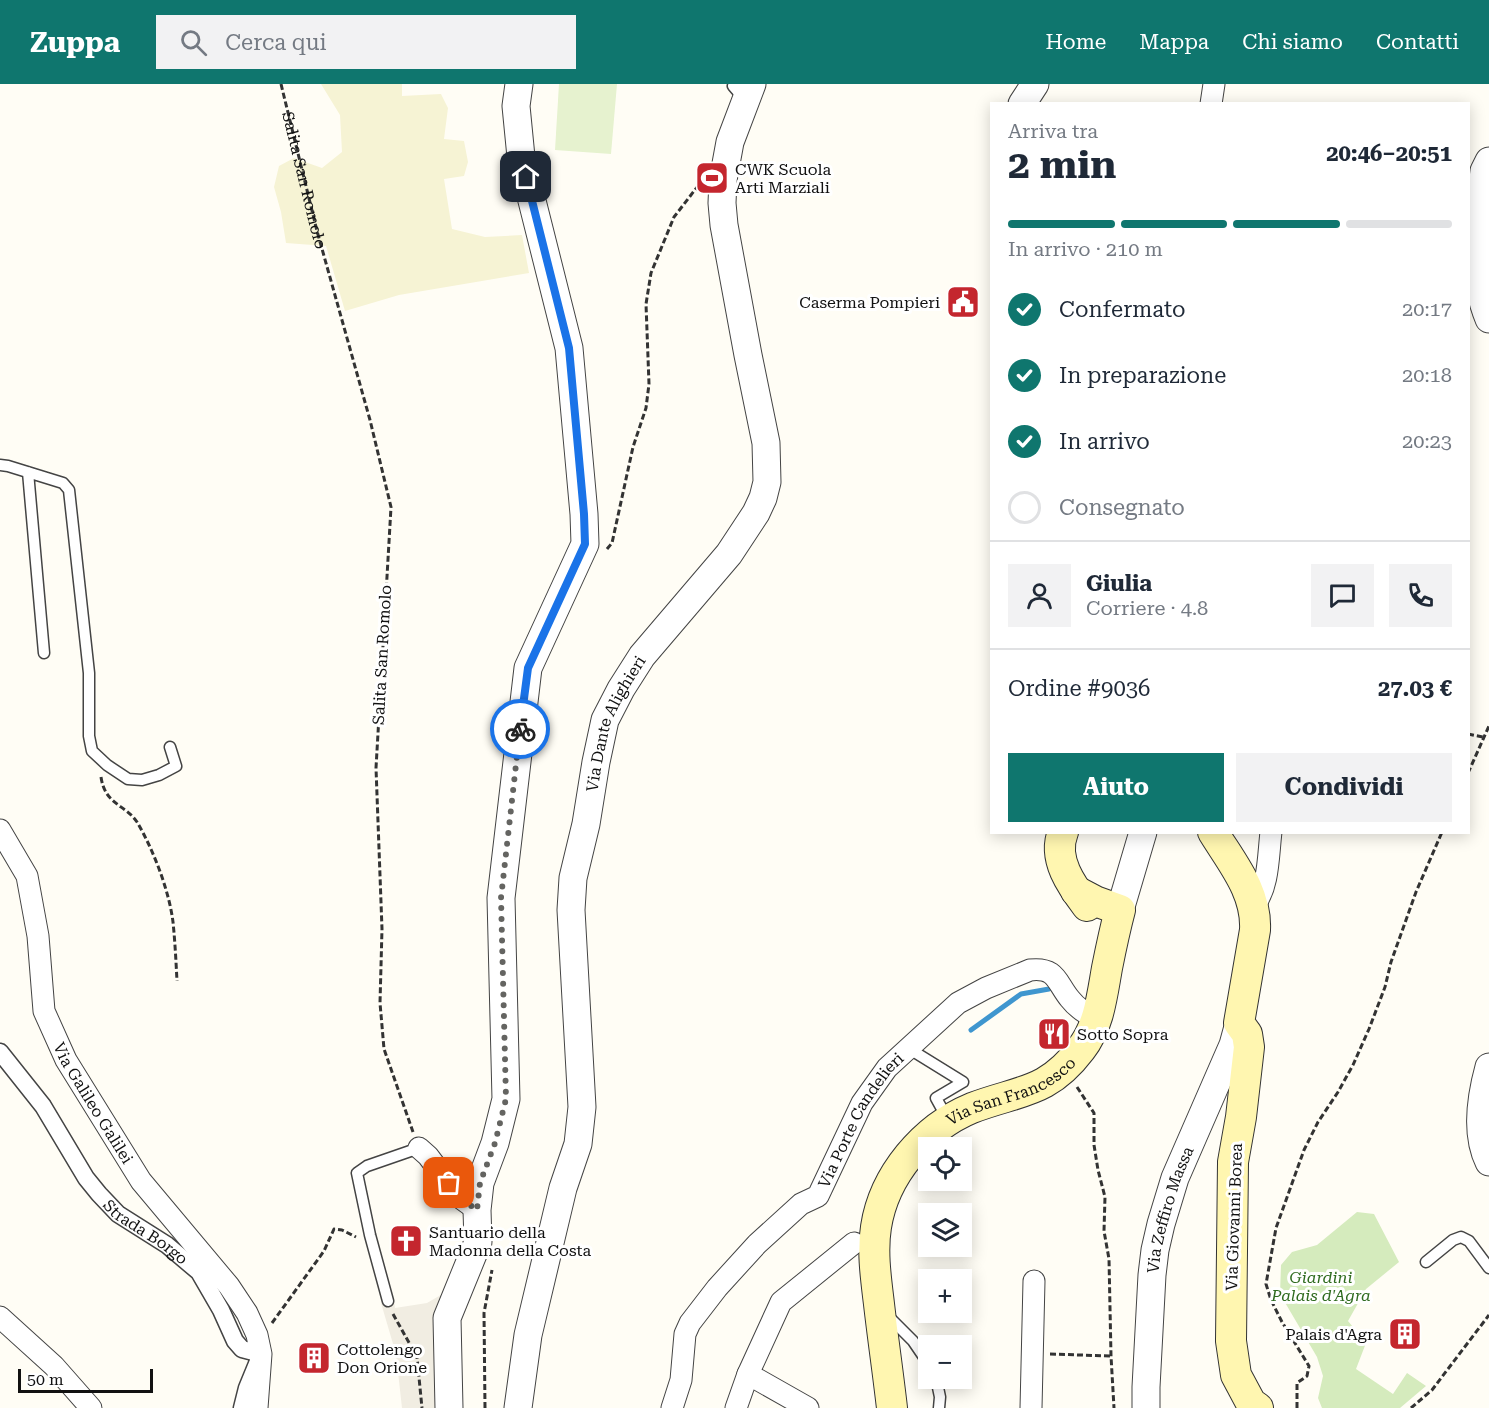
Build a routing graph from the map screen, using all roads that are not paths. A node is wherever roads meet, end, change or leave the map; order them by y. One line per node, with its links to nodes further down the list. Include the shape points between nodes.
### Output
1 (519, 84): 30 (street, via 516,106 521,158 569,348 585,544 528,668 501,898 506,1099 480,1183)
2 (1035, 84): 5 (street)
3 (1214, 84): 6 (street)
4 (744, 90): 46 (street, Via Dante Alighieri, via 729,142 722,203 766,443 767,482 756,513 729,554 642,656 605,720 573,878 571,910 582,1107 578,1144 563,1188 528,1335)
5 (1023, 102)
6 (1211, 102)
7 (1489, 161): 8 (street, via 1484,171 1475,244 1482,301)
8 (1489, 319)
9 (0, 465): 10 (lane)
10 (28, 472): 11 (lane); 12 (lane, via 63,483 69,490 92,751 128,779 142,780 176,766)
11 (44, 653)
12 (170, 747)
13 (0, 830): 38 (street, Via Galileo Galilei, via 27,876 38,936 44,1011 66,1060 141,1181 230,1286 247,1313)
14 (1064, 834): 18 (main road, via 1064,868)
15 (1142, 834): 20 (street, Via San Francesco)
16 (1214, 834): 19 (main road, via 1250,892)
17 (1270, 834): 19 (street, via 1265,882)
18 (1076, 891): 20 (main road); 21 (main road, via 1101,923)
19 (1254, 906): 23 (main road, via 1255,930)
20 (1120, 910): 21 (main road, Via San Francesco)
21 (1112, 945): 22 (main road, Via San Francesco)
22 (1097, 1019): 25 (street, Via Porte Candelieri, via 1075,1005 1053,974 1030,970 957,1003 925,1035); 27 (main road, Via San Francesco, via 1082,1048 1060,1073 1044,1084)
23 (1239, 1023): 53 (street, Via Zeffiro Massa, via 1175,1178 1155,1250); 54 (main road, Via Giovanni Borea, via 1247,1034 1249,1047 1233,1162 1231,1341 1236,1375 1251,1403)
24 (0, 1052): 38 (street, Strada Borgo, via 43,1106 99,1194 118,1214 167,1245 199,1272 242,1349)
25 (915, 1052): 27 (lane, via 963,1082 936,1098); 47 (street, Via Porte Candelieri, via 887,1068 862,1103 818,1196 801,1204 757,1244 690,1323 685,1334 681,1380)
26 (1489, 1067): 29 (street, via 1481,1131)
27 (949, 1120): 36 (main road, Via San Francesco, via 912,1151 880,1208 875,1228 875,1268)
28 (419, 1148): 30 (street, via 459,1197); 35 (lane, via 357,1173)
29 (1489, 1162)
30 (477, 1210): 45 (street, via 478,1242 447,1318)
31 (854, 1244): 40 (street, via 781,1302)
32 (1426, 1262): 33 (lane, via 1461,1237 1469,1241)
33 (1489, 1268)
34 (1034, 1281): 52 (street)
35 (388, 1301)
36 (880, 1309): 39 (lane); 50 (main road, Via San Francesco)
37 (0, 1317): 42 (street, via 54,1366)
38 (260, 1348): 43 (street); 44 (street, Via Galileo Galilei)
39 (918, 1348)
40 (748, 1374): 48 (street); 49 (street)
41 (938, 1389): 51 (lane)
42 (91, 1408)
43 (242, 1408)
44 (257, 1408)
45 (449, 1408)
46 (518, 1408)
47 (672, 1408)
48 (736, 1408)
49 (808, 1408)
50 (892, 1408)
51 (939, 1408)
52 (1031, 1408)
53 (1146, 1408)
54 (1258, 1408)

